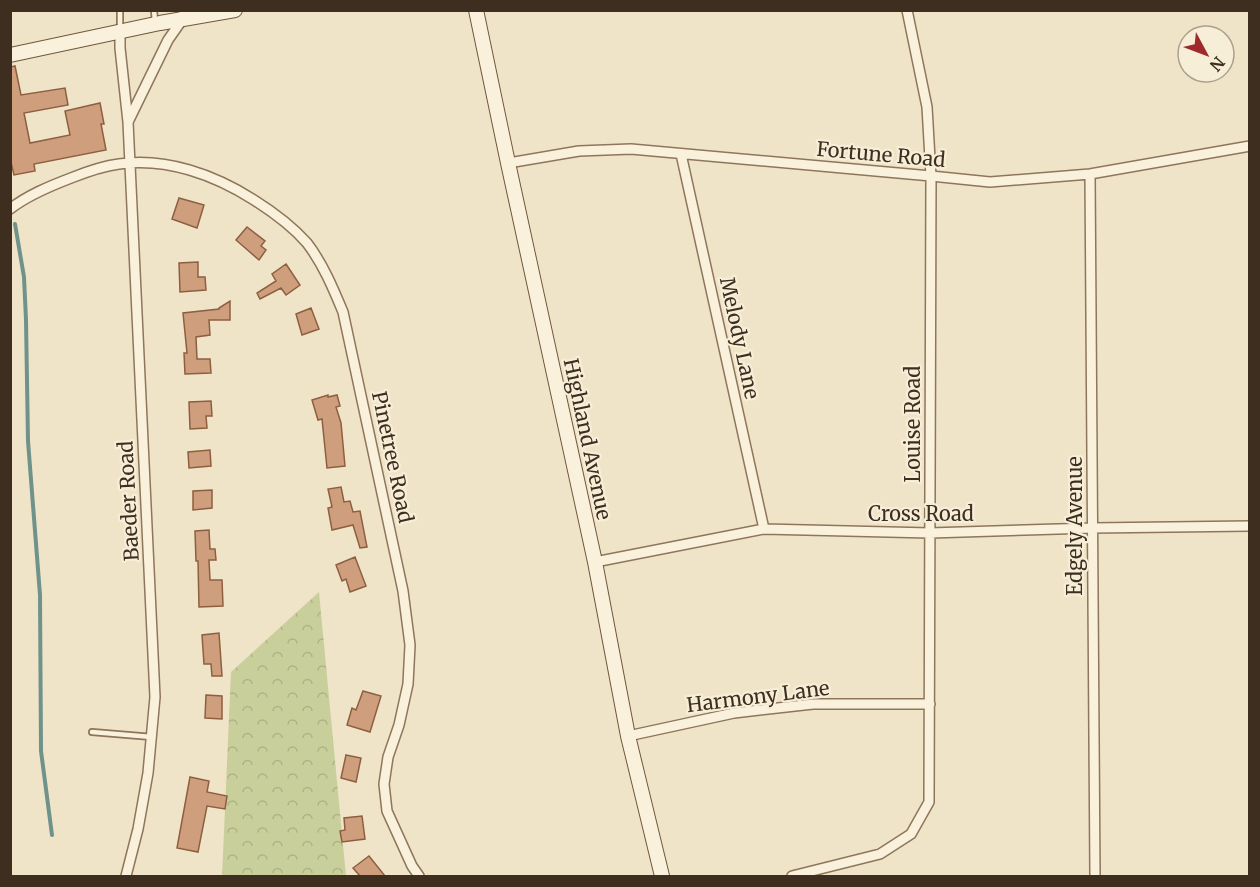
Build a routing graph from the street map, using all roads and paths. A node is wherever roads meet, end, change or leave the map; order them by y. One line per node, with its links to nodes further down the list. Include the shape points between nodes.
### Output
1 (120, 10): 7 (lane)
2 (235, 10): 5 (street)
3 (476, 10): 13 (street, Highland Avenue)
4 (908, 10): 15 (street, Louise Road, via 927,107)
5 (184, 15): 6 (street); 9 (street, Baeder Road)
6 (154, 17): 7 (street)
7 (120, 33): 8 (street); 9 (street, Baeder Road)
8 (10, 55)
9 (128, 122): 12 (street, Baeder Road)
10 (1250, 146): 14 (street, Fortune Road)
11 (681, 154): 13 (street, Fortune Road, via 631,149 579,151); 15 (street, Fortune Road); 19 (street, Melody Lane)
12 (130, 163): 16 (street, Pinetree Road, via 84,173 50,186); 25 (street, Baeder Road, via 155,698); 27 (street, Pinetree Road, via 171,166 209,176 266,208 306,243 325,270 343,312 404,591 410,645 408,684 384,784 387,811)
13 (508, 163): 21 (street, Highland Avenue)
14 (1090, 174): 15 (street, Fortune Road, via 990,182); 18 (street, Edgely Avenue)
15 (931, 176): 20 (street, Louise Road)
16 (10, 209)
17 (1250, 526): 18 (street, Cross Road)
18 (1092, 528): 20 (street, Cross Road); 30 (street, Edgely Avenue)
19 (764, 529): 20 (street, Cross Road); 21 (street, Cross Road)
20 (930, 533): 22 (street, Louise Road)
21 (595, 562): 24 (street, Highland Avenue)
22 (930, 704): 24 (street, Harmony Lane, via 813,704 734,713); 29 (street, Louise Road, via 929,802 911,834 880,854)
23 (93, 732): 25 (lane)
24 (628, 736): 28 (street, Highland Avenue)
25 (152, 737): 26 (street, Baeder Road, via 138,829)
26 (126, 876)
27 (419, 876)
28 (662, 876)
29 (792, 876)
30 (1095, 876)

